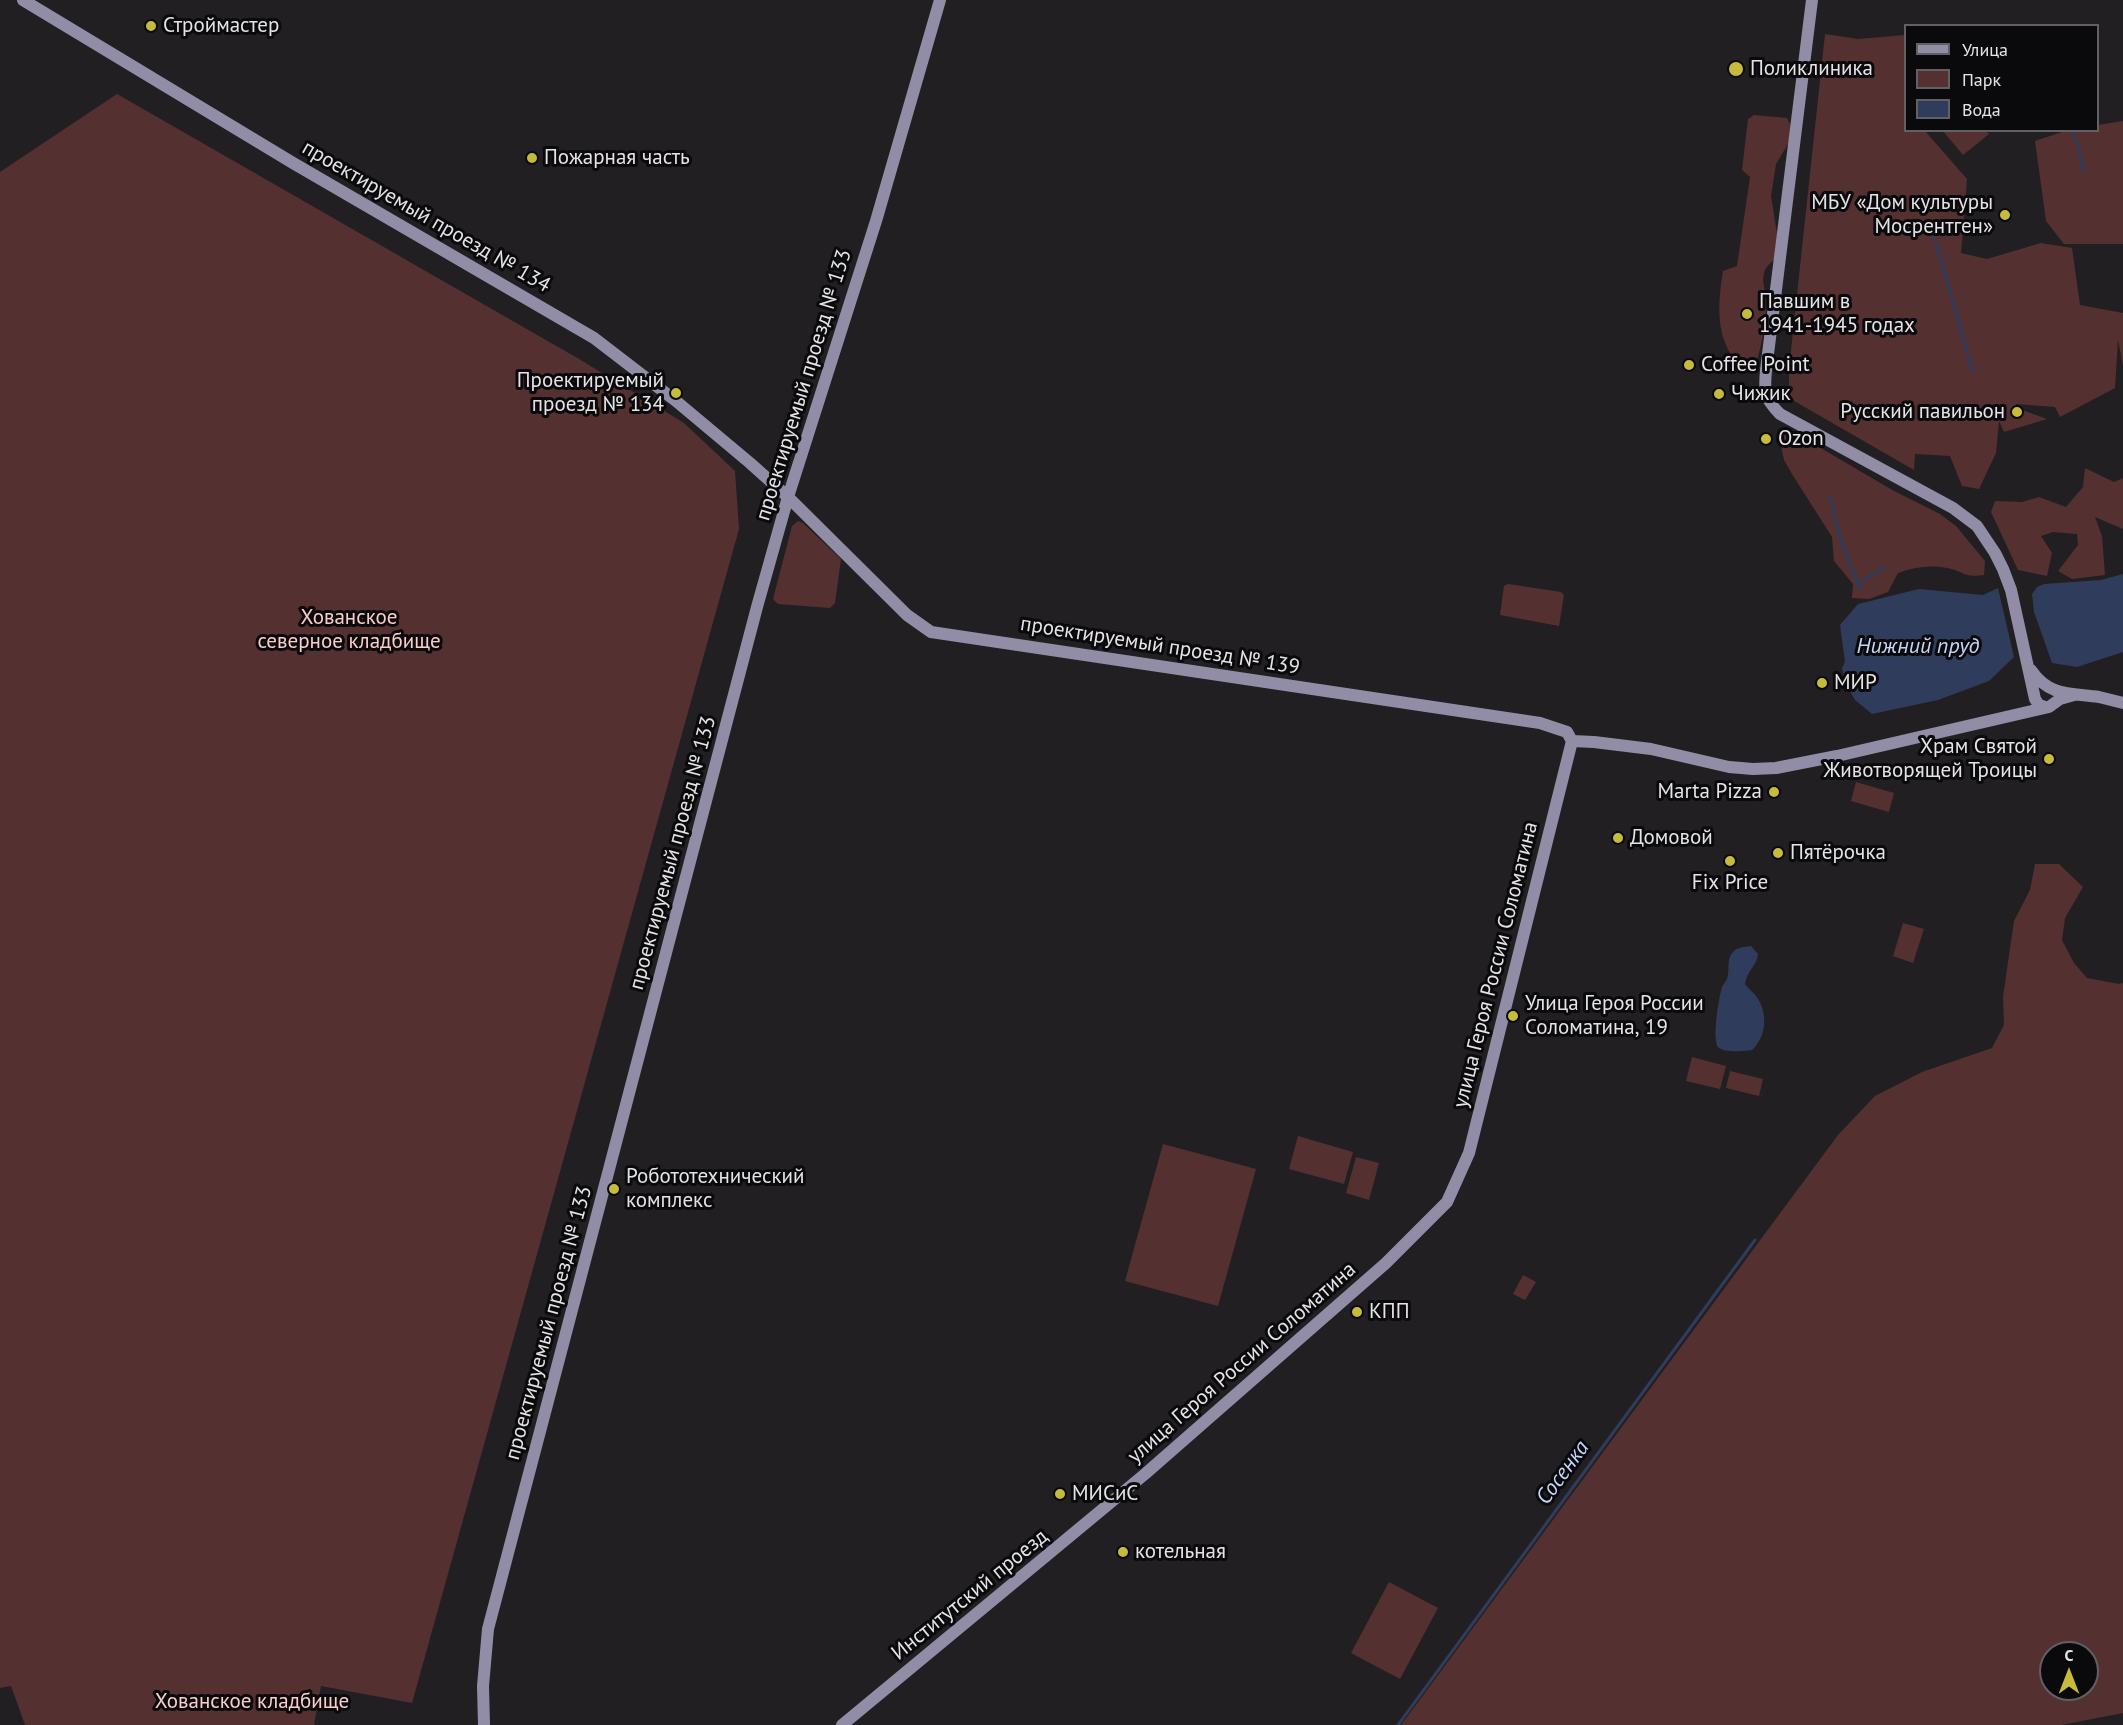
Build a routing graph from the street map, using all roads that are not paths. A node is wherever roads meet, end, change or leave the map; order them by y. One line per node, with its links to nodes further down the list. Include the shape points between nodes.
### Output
1 (23, 0): 4 (street, проектируемый проезд № 134, via 594,338 676,401)
2 (940, 0): 4 (street, проектируемый проезд № 133, via 876,221)
3 (1812, 0): 5 (street, via 1766,370 1766,396 1780,414 1796,424 1953,508 1977,526 1995,553 2011,590)
4 (788, 497): 10 (street, проектируемый проезд № 139, via 907,615 931,632 1540,723 1567,732); 12 (street, проектируемый проезд № 133, via 488,1629)
5 (2029, 667): 6 (street); 8 (street)
6 (2049, 687): 7 (street); 8 (street, via 2040,687); 8 (street, via 2057,697)
7 (2074, 695): 8 (street); 9 (street)
8 (2042, 701): 10 (street, via 2009,715 1776,768 1730,767 1651,749)
9 (2123, 703)
10 (1572, 741): 11 (street, улица Героя России Соломатина, via 1469,1153 1448,1202 1386,1263)
11 (1121, 1495): 13 (street, Институтский проезд)
12 (484, 1725)
13 (842, 1725)

